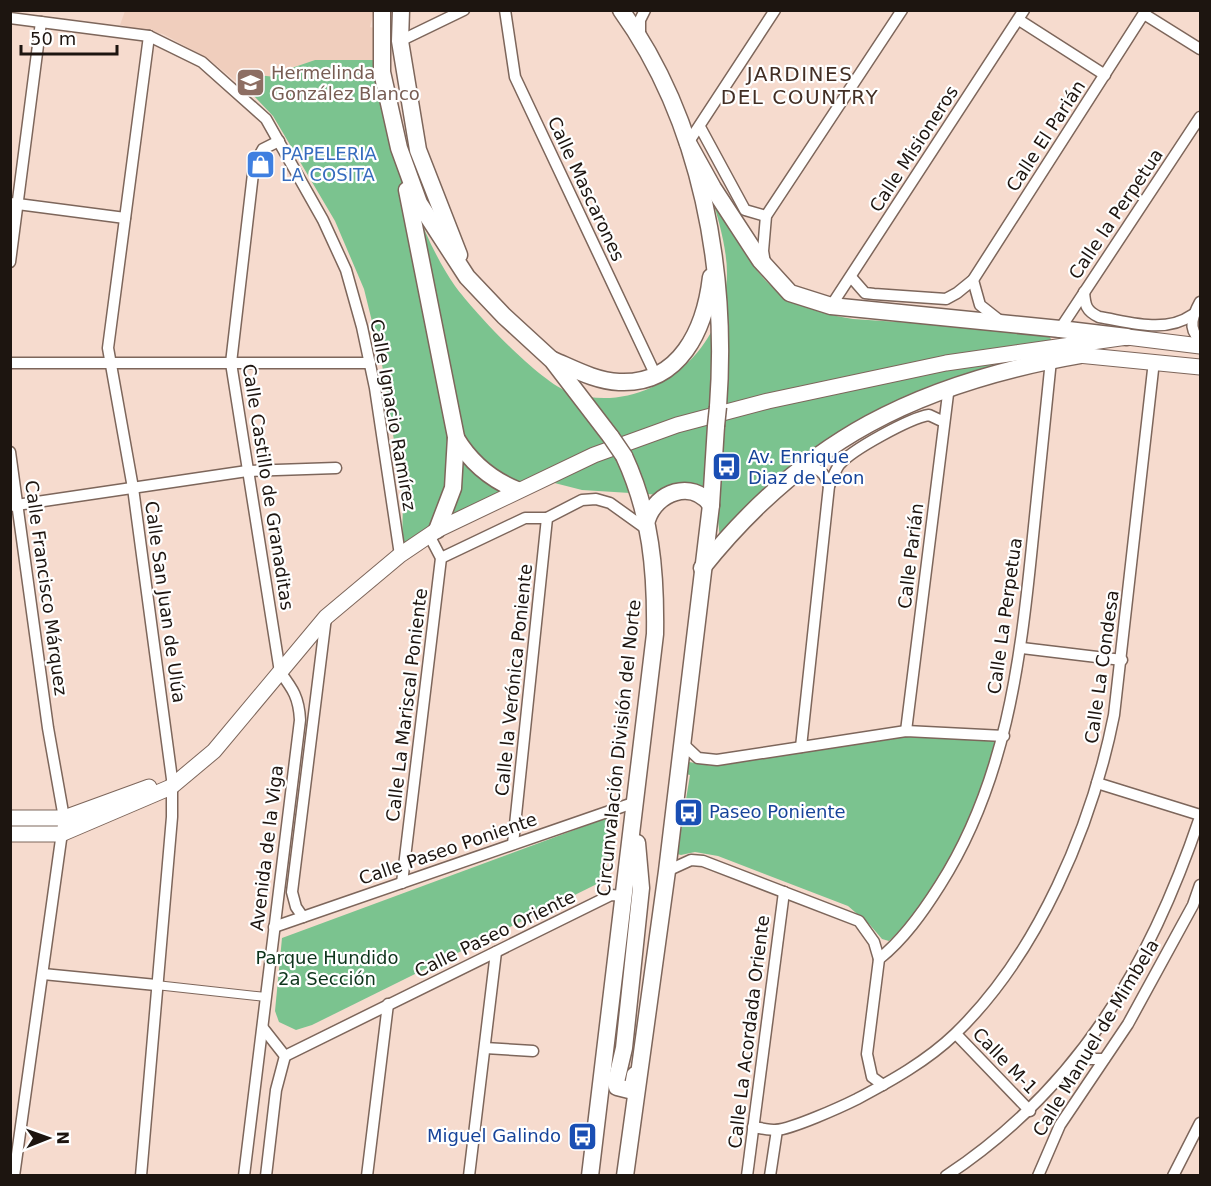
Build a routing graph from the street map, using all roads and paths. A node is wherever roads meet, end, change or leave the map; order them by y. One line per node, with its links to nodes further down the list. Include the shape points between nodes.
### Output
1 (382, 10): 22 (main road, Circunvalación División del Norte, via 382,72)
2 (401, 10): 14 (main road)
3 (464, 10): 14 (street)
4 (505, 10): 51 (street, Calle Mascarones, via 514,77)
5 (621, 10): 15 (main road)
6 (645, 10): 15 (street, via 639,28)
7 (775, 10): 19 (street)
8 (902, 10): 25 (street)
9 (1145, 12): 16 (street); 17 (street, Calle El Parián)
10 (1022, 15): 17 (street); 31 (street, Calle Misioneros)
11 (10, 18): 12 (street, Calle Ignacio Ramírez)
12 (41, 22): 13 (street, Calle Ignacio Ramírez); 23 (street)
13 (149, 36): 20 (street, Calle Ignacio Ramírez, via 202,62 233,87 266,119); 26 (street, Calle San Juan de Ulúa)
14 (400, 41): 30 (main road, via 418,150)
15 (640, 42): 21 (main road)
16 (1200, 49)
17 (1105, 75): 32 (street, Calle El Parián)
18 (1200, 117): 33 (street, Calle la Perpetua)
19 (700, 127): 21 (street); 24 (street)
20 (279, 141): 48 (street, Calle Castillo de Granaditas, via 263,149 254,165); 49 (street, Calle Ignacio Ramírez, via 346,270)
21 (688, 143): 24 (main road); 27 (main road)
22 (404, 165): 30 (main road, Circunvalación División del Norte, via 430,222); 54 (main road)
23 (14, 204): 26 (street); 28 (street)
24 (739, 215): 25 (street); 29 (main road)
25 (766, 216): 29 (street)
26 (125, 218): 47 (street, Calle San Juan de Ulúa, via 108,348)
27 (713, 260): 51 (main road, via 711,283 696,337 674,364); 63 (main road, bridge, via 722,359)
28 (10, 262)
29 (766, 269): 35 (main road, via 790,293)
30 (467, 277): 44 (main road, Circunvalación División del Norte)
31 (851, 277): 32 (street, via 866,293 936,300 957,294); 35 (street, Calle Misioneros)
32 (973, 280): 37 (street, via 980,305)
33 (1084, 291): 36 (street, via 1085,306 1099,317 1166,327); 38 (street, Calle la Perpetua)
34 (1200, 302): 36 (street)
35 (831, 306): 37 (main road)
36 (1192, 315): 40 (street)
37 (1002, 321): 38 (main road)
38 (1060, 328): 39 (main road)
39 (1127, 337): 41 (main road); 43 (main road)
40 (1200, 340)
41 (1200, 345)
42 (1080, 355): 43 (main road); 45 (main road)
43 (1045, 356): 52 (main road); 61 (main road, via 946,363 700,419 594,455); 71 (street, Calle La Perpetua)
44 (552, 360): 51 (main road, via 596,378 618,382); 65 (main road, Circunvalación División del Norte, bridge, via 624,456 638,487)
45 (1154, 361): 50 (main road); 72 (street, Calle La Condesa)
46 (10, 363): 47 (street)
47 (111, 363): 48 (street); 60 (street, Calle San Juan de Ulúa)
48 (231, 363): 49 (street); 58 (street, Calle Castillo de Granaditas)
49 (369, 363): 67 (street, Calle Ignacio Ramírez)
50 (1200, 368)
51 (656, 376)
52 (949, 386): 53 (street, Calle Parián); 56 (main road, via 881,417)
53 (944, 422): 59 (street, via 929,415 908,421 846,459); 74 (street, Calle Parián)
54 (456, 437): 61 (main road, via 483,471); 66 (main road, via 453,488)
55 (10, 452): 62 (street, Calle Francisco Márquez)
56 (801, 467): 59 (street, via 818,469); 69 (main road, via 747,517)
57 (336, 468): 58 (street)
58 (247, 471): 60 (street); 73 (street, Calle Castillo de Granaditas)
59 (829, 486): 77 (street)
60 (133, 488): 62 (street); 78 (street, Calle San Juan de Ulúa)
61 (517, 490): 66 (main road)
62 (14, 505): 83 (street, Calle Francisco Márquez)
63 (711, 505): 65 (main road, via 699,494 675,492 657,501); 69 (main road)
64 (547, 518): 65 (street, via 574,502 596,499); 68 (street, via 525,518); 86 (street, Calle la Verónica Poniente)
65 (648, 526): 80 (main road, Circunvalación División del Norte, via 656,579 655,634)
66 (433, 532): 67 (main road); 68 (street)
67 (400, 555): 70 (main road)
68 (441, 558): 88 (street, Calle La Mariscal Poniente)
69 (701, 569): 76 (main road)
70 (326, 617): 73 (main road); 92 (street, Avenida de la Viga, via 292,892)
71 (1022, 648): 72 (street); 75 (street, Calle La Perpetua)
72 (1122, 660): 79 (street, Calle La Condesa, via 1114,715)
73 (280, 672): 78 (main road, via 214,751); 93 (street, Avenida de la Viga, via 295,691 300,720)
74 (906, 730): 75 (street); 77 (street)
75 (1004, 736): 95 (street, Calle La Perpetua, via 990,783 951,868 915,921)
76 (681, 742): 77 (street, via 705,761); 87 (main road)
77 (801, 747)
78 (175, 782): 83 (main road); 85 (main road); 97 (street, Calle San Juan de Ulúa)
79 (1097, 783): 81 (street); 101 (street, Calle La Condesa, via 1077,841 1024,946)
80 (633, 803): 86 (street, Calle Paseo Poniente); 91 (main road, Circunvalación División del Norte); 106 (main road, via 641,888 624,1048 616,1082 622,1091 633,1086 636,1066)
81 (1200, 816): 102 (street, Calle Manuel de Mimbela, via 1158,924 1112,1009)
82 (10, 818): 83 (main road)
83 (64, 818): 85 (street)
84 (10, 834): 85 (main road)
85 (62, 834): 96 (street)
86 (513, 844): 88 (street, Calle Paseo Poniente)
87 (667, 871): 90 (street, via 697,859); 106 (main road)
88 (402, 883): 92 (street, Calle Paseo Poniente)
89 (1200, 885): 107 (street, Calle Manuel de Mimbela, via 1128,1024)
90 (784, 892): 95 (street, via 859,921 871,936); 113 (street, Calle La Acordada Oriente)
91 (623, 896): 94 (street, Calle Paseo Oriente, via 610,895); 121 (main road, Circunvalación División del Norte)
92 (303, 917): 93 (street, Calle Paseo Poniente)
93 (274, 927): 98 (street, Avenida de la Viga)
94 (496, 952): 99 (street, Calle Paseo Oriente); 103 (street)
95 (879, 959): 110 (street, via 867,1054 873,1077)
96 (43, 974): 97 (street); 115 (street)
97 (156, 985): 98 (street); 116 (street, Calle San Juan de Ulúa)
98 (266, 997): 100 (street, Avenida de la Viga)
99 (388, 1004): 105 (street, Calle Paseo Oriente); 119 (street)
100 (262, 1028): 105 (street); 117 (street, Avenida de la Viga)
101 (956, 1034): 110 (street, Calle La Condesa); 111 (street, Calle M-1)
102 (1086, 1044): 107 (street, via 1088,1059); 108 (street, Calle Manuel de Mimbela)
103 (485, 1048): 104 (street); 120 (street)
104 (534, 1051)
105 (285, 1056): 118 (street, via 276,1090)
106 (642, 1059): 122 (main road)
107 (1104, 1059): 109 (street, Calle Manuel de Mimbela)
108 (1072, 1062): 109 (street, via 1086,1064); 111 (street, Calle Manuel de Mimbela)
109 (1089, 1081): 126 (street, Calle Manuel de Mimbela, via 1060,1125)
110 (883, 1085): 114 (street, Calle La Condesa, via 845,1105)
111 (1030, 1111): 125 (street, Calle Manuel de Mimbela, via 997,1141)
112 (1200, 1123): 127 (street)
113 (753, 1127): 114 (street, Calle La Condesa); 123 (street, Calle La Acordada Oriente)
114 (777, 1130): 124 (street)
115 (14, 1176)
116 (141, 1176)
117 (244, 1176)
118 (266, 1176)
119 (367, 1176)
120 (469, 1176)
121 (590, 1176)
122 (626, 1176)
123 (747, 1176)
124 (770, 1176)
125 (946, 1176)
126 (1038, 1176)
127 (1173, 1176)

